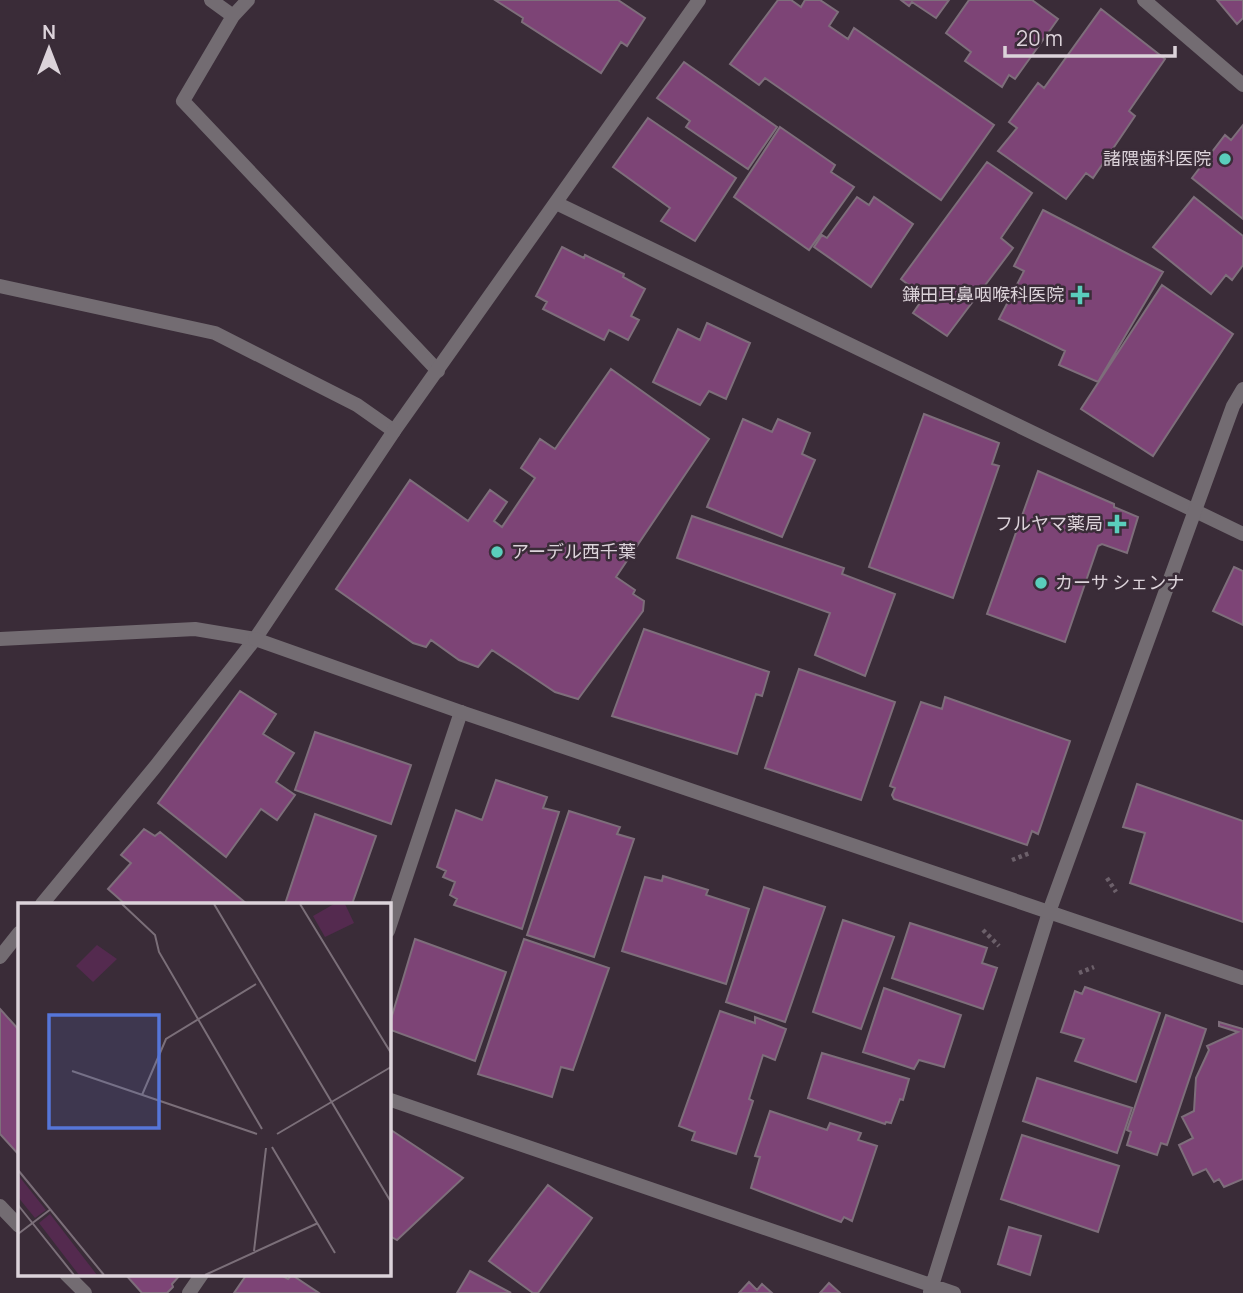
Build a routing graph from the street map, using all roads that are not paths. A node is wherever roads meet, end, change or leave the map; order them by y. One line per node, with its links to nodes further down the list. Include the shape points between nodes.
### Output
1 (211, 0): 5 (street)
2 (248, 0): 5 (street)
3 (699, 0): 7 (street)
4 (1144, 0): 6 (street)
5 (233, 16): 9 (street, via 183,101)
6 (1243, 85)
7 (556, 203): 9 (street); 12 (street)
8 (0, 286): 11 (street, via 215,333 358,405)
9 (438, 371): 11 (street)
10 (1243, 389): 12 (street)
11 (394, 431): 15 (street)
12 (1196, 512): 13 (street); 18 (street)
13 (1243, 534)
14 (0, 639): 15 (street, via 195,629)
15 (255, 639): 16 (street); 17 (street)
16 (461, 712): 18 (street); 19 (street)
17 (45, 903)
18 (1049, 912): 22 (street); 28 (street)
19 (390, 925)
20 (18, 934): 21 (street)
21 (0, 957)
22 (1243, 978)
23 (390, 1099): 28 (street)
24 (0, 1206): 25 (street)
25 (18, 1225)
26 (68, 1276): 29 (street)
27 (201, 1276): 30 (street)
28 (931, 1289): 31 (street)
29 (85, 1293)
30 (189, 1293)
31 (954, 1293)

